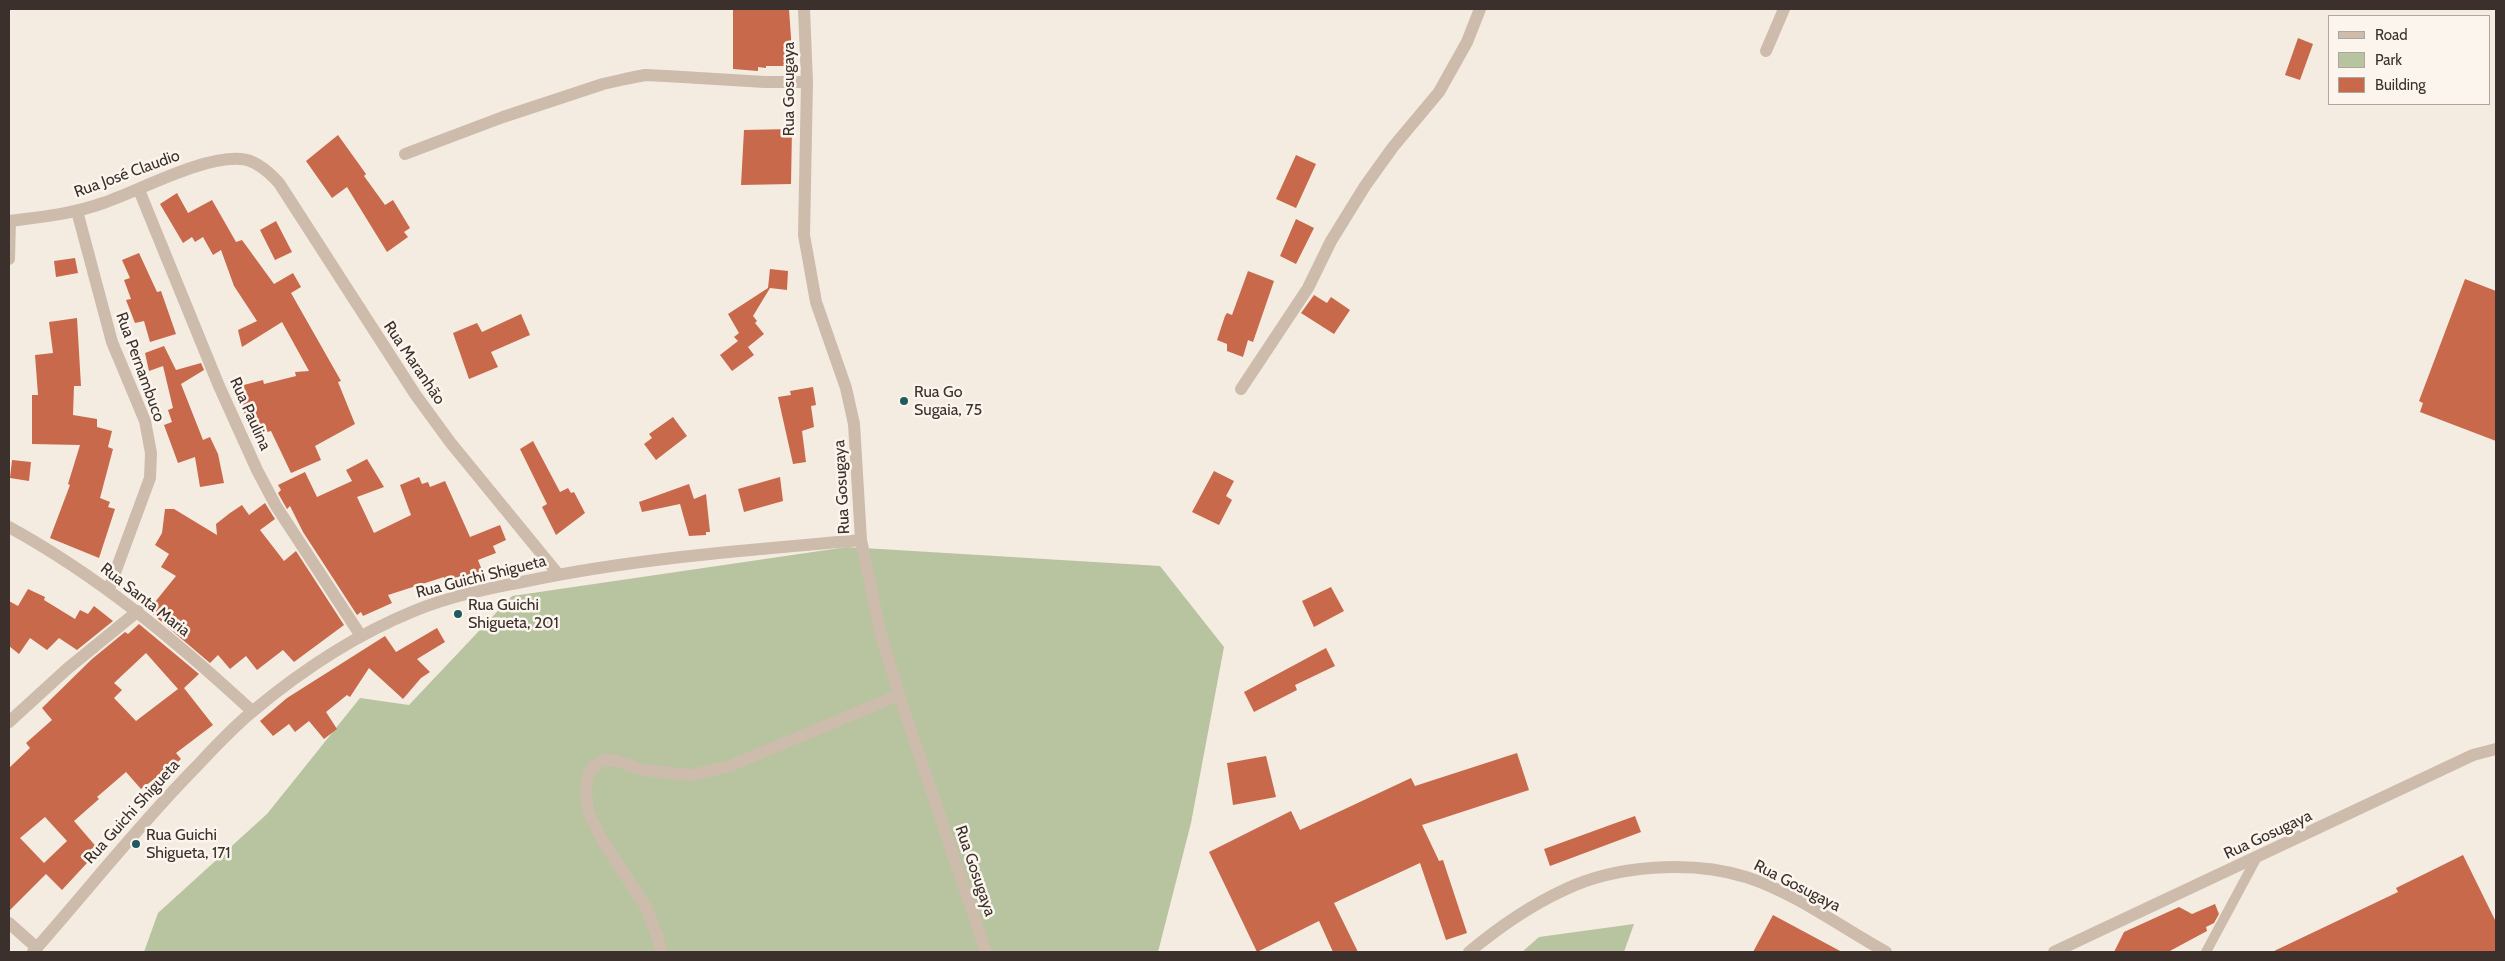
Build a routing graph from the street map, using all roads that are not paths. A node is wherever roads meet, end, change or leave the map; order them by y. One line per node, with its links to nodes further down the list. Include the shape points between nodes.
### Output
1 (804, 9): 5 (street, Rua Gosugaya)
2 (1480, 9): 12 (street, via 1467,42 1439,92 1365,186 1331,241 1308,288)
3 (1784, 9): 4 (street)
4 (1766, 51)
5 (807, 82): 6 (street, via 645,75 603,84); 14 (street, Rua Gosugaya, via 804,235 816,302 846,388 854,424)
6 (405, 154)
7 (256, 163): 8 (street, Rua José Claudio, via 242,158 222,161 192,168); 15 (street, Rua Maranhão, via 279,182 414,394)
8 (139, 190): 9 (street, Rua José Claudio); 18 (street, Rua Paulina, via 204,351 257,470 286,522)
9 (77, 211): 10 (street, Rua José Claudio); 16 (street, Rua Pernambuco, via 110,333 144,421 151,453 150,478)
10 (9, 221): 11 (street)
11 (9, 259)
12 (1241, 389)
13 (9, 527): 16 (street, Rua Santa Maria)
14 (861, 540): 15 (street, Rua Guichi Shigueta, via 651,560); 19 (street, Rua Gosugaya, via 880,631)
15 (558, 574): 18 (street, Rua Guichi Shigueta, via 487,589 416,610)
16 (109, 589): 17 (street, Rua Santa Maria)
17 (138, 611): 20 (street, Rua Santa Maria); 21 (street)
18 (361, 636): 20 (street, Rua Guichi Shigueta, via 318,662)
19 (899, 695): 26 (street, via 730,766 692,775 644,770 617,761 605,760 594,766 588,775 588,811 602,840 646,906); 27 (street, Rua Gosugaya)
20 (252, 712): 25 (street, Rua Guichi Shigueta, via 157,807)
21 (9, 722)
22 (2496, 749): 23 (street, Rua Gosugaya, via 2473,755)
23 (2256, 859): 30 (street, Rua Gosugaya); 31 (lane)
24 (9, 923): 25 (street)
25 (35, 950)
26 (661, 952)
27 (986, 952)
28 (1469, 952): 29 (street, Rua Gosugaya, via 1506,922 1565,889 1602,876 1660,867 1710,868 1747,877 1810,908)
29 (1886, 952)
30 (2054, 952)
31 (2206, 952)

